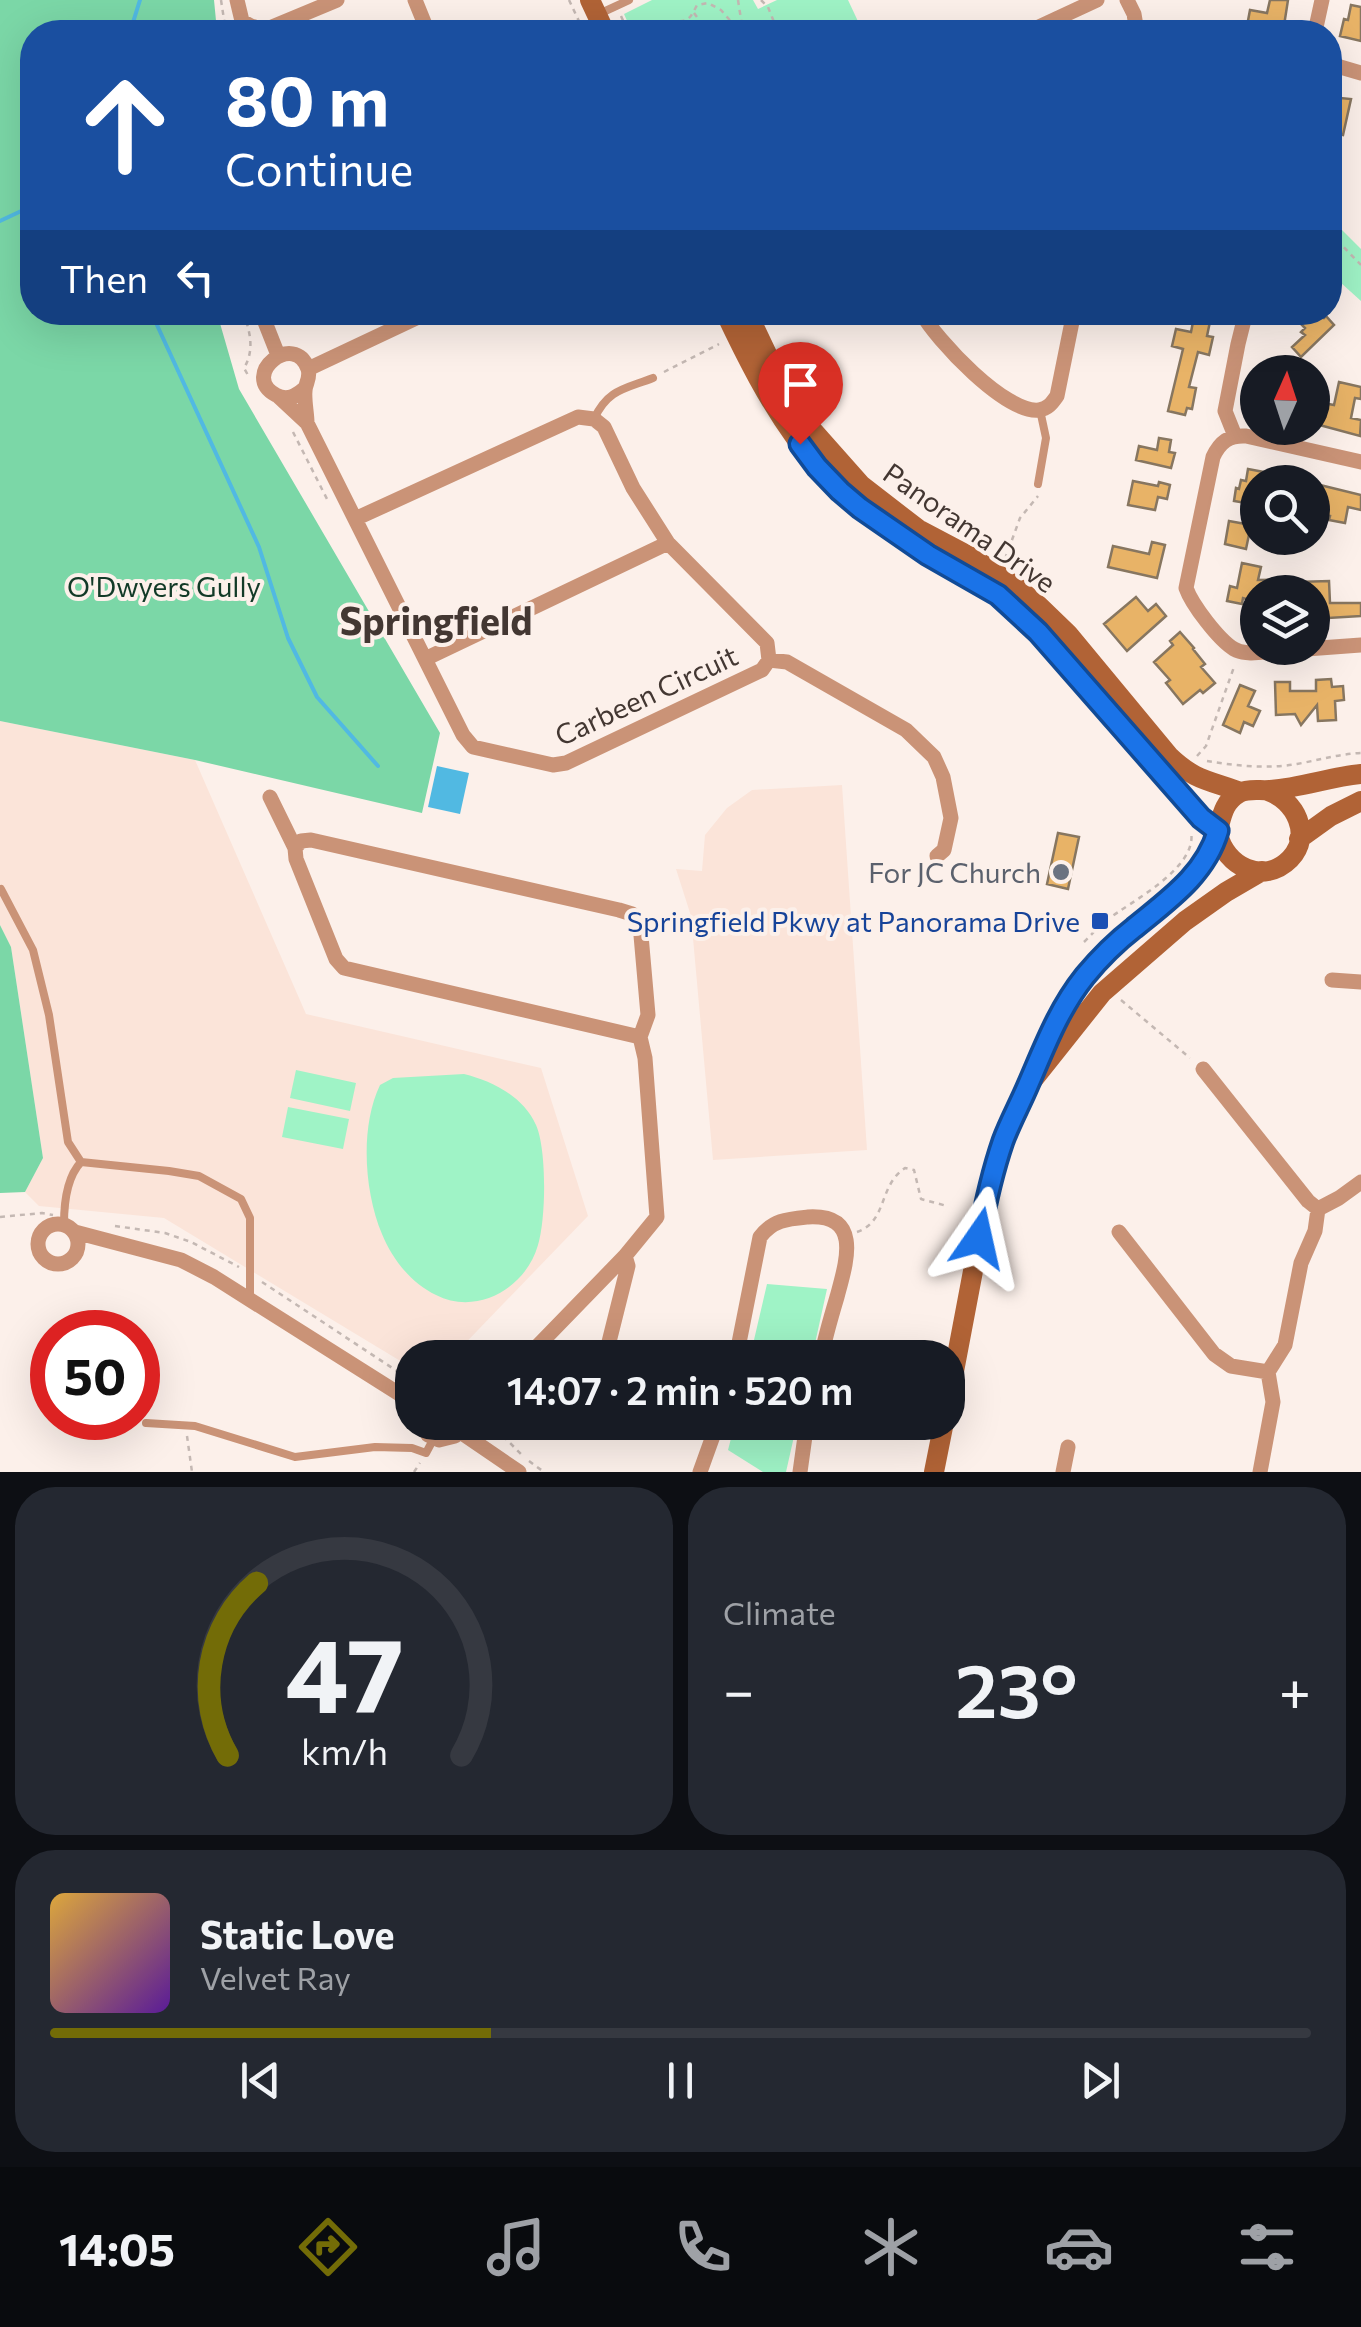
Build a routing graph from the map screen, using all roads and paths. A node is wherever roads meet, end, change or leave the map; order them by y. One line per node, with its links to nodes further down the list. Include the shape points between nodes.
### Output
1 (337, 0): 6 (street)
2 (628, 0): 5 (lane)
3 (1098, 0): 10 (street)
4 (694, 12): 7 (path); 8 (path); 9 (path, via 711,3)
5 (602, 13)
6 (289, 20)
7 (687, 20)
8 (697, 20)
9 (731, 20)
10 (1054, 20)
11 (1342, 245): 12 (path)
12 (1361, 265)
13 (248, 325): 25 (path, via 244,368)
14 (266, 325): 22 (street)
15 (401, 325): 23 (street)
16 (731, 325): 21 (main road, Panorama Drive)
17 (753, 325): 39 (main road, Panorama Drive, via 806,423 861,485)
18 (928, 325): 28 (street, via 970,372 1012,402)
19 (1071, 325): 28 (street, via 1056,396)
20 (1243, 325): 32 (street, via 1225,411)
21 (736, 336): 24 (path); 51 (main road, Panorama Drive, via 783,422 840,491 895,534 998,595)
22 (278, 355): 23 (street, via 293,354); 27 (street, via 264,380)
23 (308, 368): 26 (street)
24 (654, 378): 29 (lane, via 602,401)
25 (252, 384)
26 (304, 389): 27 (street); 30 (street, Carbeen Circuit)
27 (278, 396): 30 (street, Carbeen Circuit)
28 (1040, 410): 34 (lane, via 1046,438)
29 (594, 419): 37 (street, via 578,418); 38 (street, Carbeen Circuit)
30 (307, 423): 37 (street, Carbeen Circuit)
31 (290, 424): 36 (path)
32 (1236, 436): 33 (street); 41 (street, via 1220,443 1214,457 1186,588)
33 (1361, 462)
34 (1038, 484)
35 (1046, 490): 39 (path, via 1020,518)
36 (334, 512)
37 (355, 519): 42 (street, Carbeen Circuit)
38 (668, 542): 42 (street); 43 (street, Carbeen Circuit, via 767,644)
39 (998, 575): 47 (main road, Panorama Drive, via 1068,634 1186,772)
40 (1361, 645): 41 (street)
41 (1239, 652): 44 (path, via 1206,746 1195,758)
42 (425, 660): 43 (street, Carbeen Circuit, via 473,747 552,765 762,670)
43 (769, 660): 54 (street, via 787,662 906,730 934,757 950,818)
44 (1212, 766)
45 (1361, 774): 46 (main road)
46 (1268, 791): 47 (main road); 52 (main road, via 1292,806)
47 (1241, 792): 51 (main road, via 1222,812)
48 (270, 796): 53 (street)
49 (1361, 801): 52 (main road)
50 (1190, 829): 57 (path, via 1192,840 1176,868)
51 (1218, 832): 55 (main road, via 1233,862); 63 (main road, via 1196,875 1104,954 1068,998)
52 (1299, 839): 55 (main road, via 1282,866)
53 (295, 848): 61 (street, via 344,968); 61 (street, via 311,840 632,914 640,924 648,1015)
54 (937, 856)
55 (1262, 872): 63 (main road, via 1186,922 1102,993)
56 (1, 889): 64 (lane, via 33,950 68,1142)
57 (1084, 942)
58 (1332, 980): 59 (street)
59 (1361, 982)
60 (1121, 1000): 62 (path)
61 (640, 1037): 74 (street, via 658,1209)
62 (1203, 1068): 67 (street)
63 (1028, 1086): 80 (main road, via 992,1176)
64 (80, 1162): 69 (lane, via 70,1180); 75 (lane, via 199,1176 241,1199 250,1218)
65 (1361, 1182): 67 (street)
66 (947, 1206): 71 (path, via 922,1199 914,1170 905,1168 893,1176 874,1222)
67 (1318, 1209): 81 (street, via 1285,1345)
68 (0, 1217): 69 (path, via 42,1214)
69 (68, 1224): 72 (street); 73 (street, via 79,1244); 73 (street, via 42,1232 39,1250 58,1264)
70 (1120, 1232): 81 (street, via 1214,1354 1230,1366)
71 (846, 1234): 78 (street, via 832,1219 818,1217 768,1227 760,1238); 79 (street, via 847,1260)
72 (121, 1244): 73 (street); 75 (street, via 180,1260)
73 (75, 1255)
74 (625, 1256): 76 (street); 77 (street)
75 (250, 1300): 82 (street)
76 (543, 1340)
77 (610, 1340)
78 (740, 1340)
79 (826, 1340)
80 (960, 1340)
81 (1268, 1372): 99 (street, via 1273,1402)
82 (395, 1391)
83 (160, 1424): 84 (lane)
84 (185, 1425): 85 (lane, via 295,1457 376,1447 426,1453); 92 (path)
85 (433, 1440)
86 (477, 1440): 93 (street)
87 (506, 1440): 94 (path)
88 (712, 1440): 95 (street)
89 (804, 1440): 96 (street)
90 (940, 1440): 97 (main road)
91 (1068, 1447): 98 (street)
92 (192, 1472)
93 (519, 1472)
94 (544, 1472)
95 (700, 1472)
96 (800, 1472)
97 (934, 1472)
98 (1063, 1472)
99 (1260, 1472)

